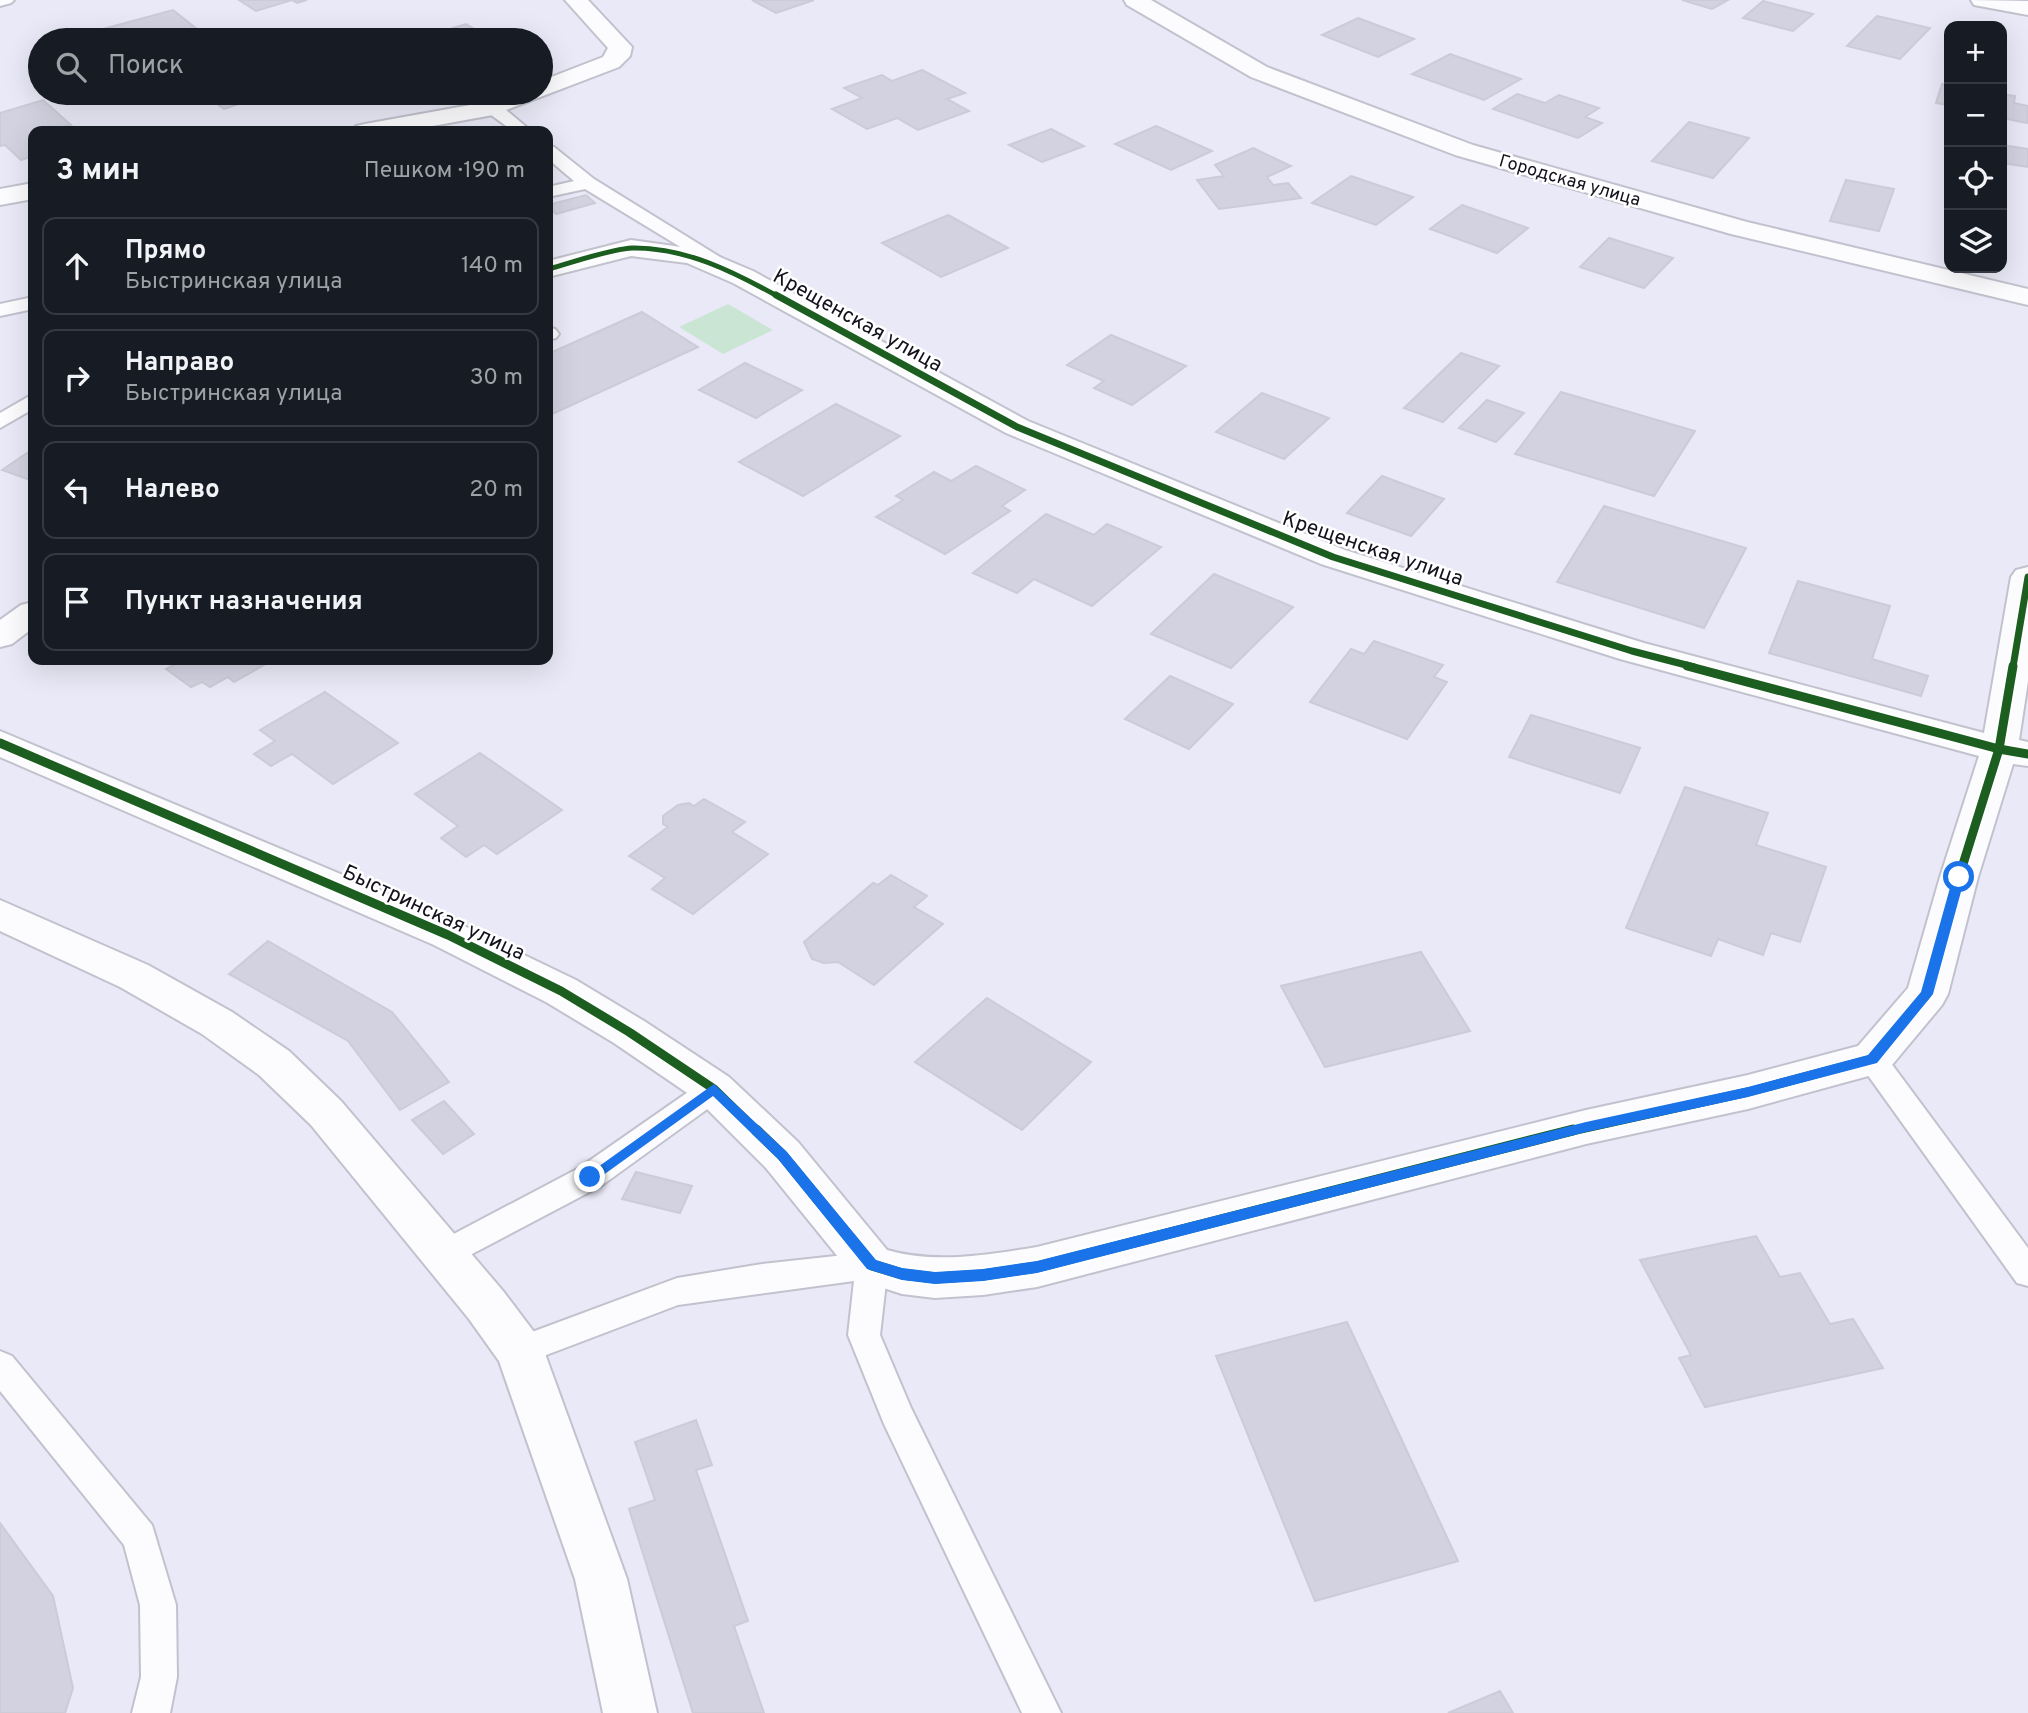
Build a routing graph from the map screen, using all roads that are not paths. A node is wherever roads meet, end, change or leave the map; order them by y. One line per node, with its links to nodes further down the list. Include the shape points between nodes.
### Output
1 (6, 0): 5 (lane)
2 (576, 0): 7 (street, via 620,47 618,56)
3 (1135, 0): 19 (street, Городская улица, via 1259,72 1464,150 1740,228)
4 (1982, 0): 6 (street)
5 (0, 1)
6 (2028, 8)
7 (553, 84)
8 (501, 105): 9 (street)
9 (493, 108): 10 (street); 11 (lane)
10 (393, 126)
11 (516, 126)
12 (553, 155): 13 (lane)
13 (588, 183): 14 (lane); 18 (lane)
14 (553, 191)
15 (28, 192): 16 (street)
16 (0, 197)
17 (553, 268): 18 (street, Крещенская улица, via 631,248 694,256)
18 (743, 277): 28 (street, Крещенская улица, via 1017,427 1333,557 1632,651)
19 (2028, 297)
20 (28, 304): 21 (lane)
21 (0, 310)
22 (28, 403): 23 (lane)
23 (0, 422)
24 (2028, 577): 28 (street)
25 (28, 616): 26 (street)
26 (0, 636)
27 (0, 743): 31 (street, Быстринская улица, via 448,935 561,991)
28 (2014, 752): 30 (street, via 1959,877 1927,994)
29 (0, 914): 32 (street, via 134,976 217,1023 274,1063 326,1113)
30 (1872, 1059): 33 (street, via 1037,1267 935,1278); 34 (lane)
31 (714, 1089): 32 (lane, via 590,1177); 33 (street, Быстринская улица, via 782,1155)
32 (442, 1255): 35 (street)
33 (872, 1265): 35 (lane, via 677,1292); 39 (lane, via 864,1335 896,1413)
34 (2028, 1273)
35 (520, 1351): 38 (street, via 601,1579)
36 (0, 1366): 37 (lane, via 140,1537 158,1605 159,1677)
37 (151, 1713)
38 (630, 1713)
39 (1042, 1713)

